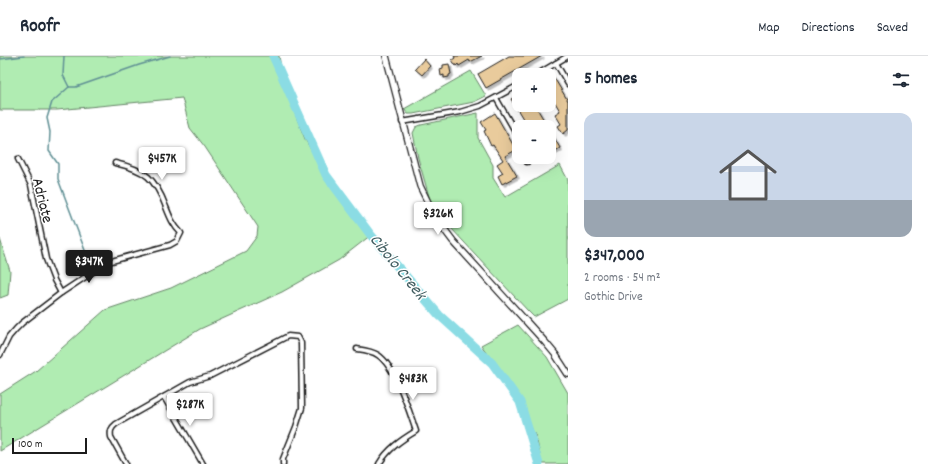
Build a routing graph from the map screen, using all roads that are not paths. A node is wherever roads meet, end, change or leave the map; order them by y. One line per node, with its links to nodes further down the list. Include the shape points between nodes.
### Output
1 (386, 56): 8 (main road)
2 (568, 56): 3 (street)
3 (556, 63): 4 (street); 5 (street)
4 (548, 68)
5 (568, 84)
6 (512, 89): 7 (street)
7 (496, 98): 8 (street, via 460,112); 9 (street)
8 (402, 122): 15 (main road, via 420,186 435,217 546,342)
9 (512, 126)
10 (18, 158): 12 (street, Adriate, via 30,185 46,259)
11 (116, 163): 12 (street, via 132,167 150,178 160,191 174,226 180,233 177,241 108,262)
12 (61, 293): 14 (street, via 16,329)
13 (357, 349): 20 (street, via 378,355 389,366 416,431 397,442)
14 (0, 355)
15 (568, 374)
16 (164, 397): 17 (street, via 112,427 111,437); 18 (street); 19 (street, via 288,336 300,336 302,408)
17 (126, 464)
18 (203, 464)
19 (283, 464)
20 (379, 464)

